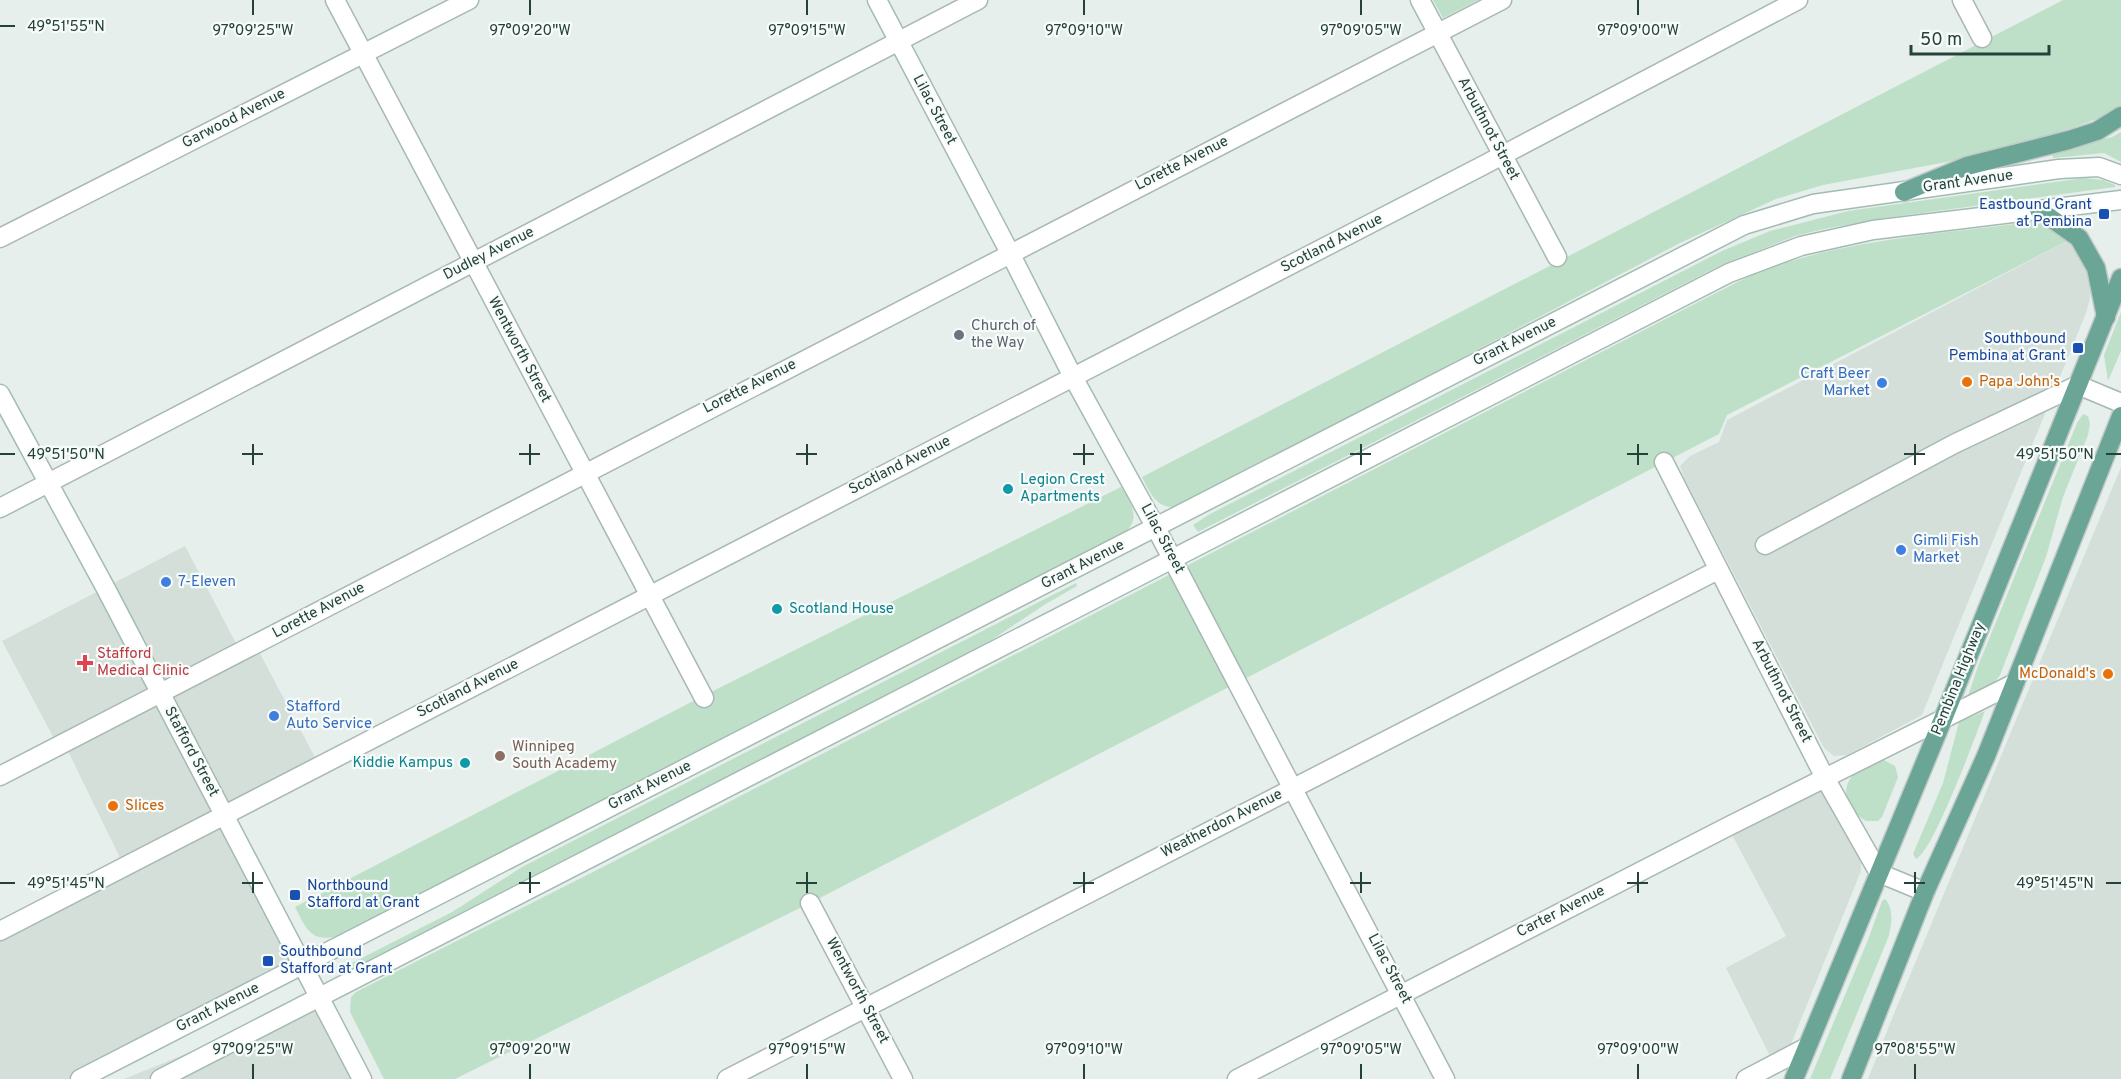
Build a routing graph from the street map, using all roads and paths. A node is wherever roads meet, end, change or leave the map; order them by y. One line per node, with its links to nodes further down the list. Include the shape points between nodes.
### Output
1 (335, 0): 12 (street, Wentworth Street)
2 (469, 0): 12 (street, Garwood Avenue)
3 (877, 0): 11 (street, Lilac Street)
4 (978, 0): 11 (street, Dudley Avenue)
5 (1420, 0): 9 (street, Arbuthnot Street)
6 (1502, 0): 9 (street, Lorette Avenue)
7 (1798, 0): 14 (street, Scotland Avenue)
8 (1962, 0): 10 (street)
9 (1437, 34): 14 (street, Arbuthnot Street); 20 (street, Lorette Avenue)
10 (1982, 38)
11 (898, 42): 20 (street, Lilac Street); 22 (street, Dudley Avenue)
12 (364, 52): 19 (street, Garwood Avenue); 22 (street, Wentworth Street)
13 (2121, 117): 16 (main road, via 2069,140 1967,166)
14 (1503, 155): 21 (street, Arbuthnot Street); 25 (street, Scotland Avenue)
15 (2121, 175): 16 (street, Grant Avenue, via 2083,166)
16 (1904, 192): 34 (street, Grant Avenue, via 1813,204 1744,225)
17 (2121, 200): 18 (street)
18 (2039, 210): 24 (main road, via 2079,238 2096,268); 36 (street, via 1873,230 1801,246 1729,273)
19 (0, 238)
20 (1010, 253): 25 (street, Lilac Street); 31 (street, Lorette Avenue)
21 (1557, 257)
22 (473, 262): 31 (street, Wentworth Street); 32 (street, Dudley Avenue)
23 (2121, 278): 24 (main road, Pembina Highway)
24 (2106, 318): 26 (main road, Pembina Highway)
25 (1073, 377): 34 (street, Lilac Street); 38 (street, Scotland Avenue)
26 (2078, 385): 28 (street); 35 (street, via 1954,444); 42 (main road, Pembina Highway)
27 (0, 394): 32 (street, Stafford Street)
28 (2121, 403)
29 (2121, 416): 39 (main road)
30 (1664, 462): 37 (street, Arbuthnot Street)
31 (584, 473): 38 (street, Wentworth Street); 40 (street, Lorette Avenue)
32 (47, 484): 33 (street, Dudley Avenue); 40 (street, Stafford Street)
33 (0, 508)
34 (1156, 528): 36 (street, Lilac Street); 51 (street, Grant Avenue)
35 (1765, 545)
36 (1174, 560): 45 (street, Lilac Street); 53 (street)
37 (1718, 570): 44 (street, Arbuthnot Street); 45 (street, Weatherdon Avenue)
38 (649, 597): 41 (street, Wentworth Street); 46 (street, Scotland Avenue)
39 (2015, 683): 42 (street, Carter Avenue); 48 (main road)
40 (160, 693): 43 (street, Lorette Avenue); 46 (street, Stafford Street)
41 (704, 698)
42 (1943, 719): 44 (street, Carter Avenue); 47 (main road, Pembina Highway)
43 (0, 776)
44 (1825, 778): 47 (street, Arbuthnot Street); 52 (street, Carter Avenue)
45 (1293, 788): 52 (street, Lilac Street); 54 (street, Weatherdon Avenue)
46 (224, 815): 50 (street, Scotland Avenue); 51 (street, Stafford Street)
47 (1879, 873): 48 (street); 55 (main road, Pembina Highway)
48 (1925, 892): 65 (main road)
49 (810, 903): 54 (street, Wentworth Street)
50 (0, 931)
51 (302, 965): 53 (street, Stafford Street); 56 (street, Grant Avenue)
52 (1402, 994): 61 (street, Carter Avenue); 62 (street, Lilac Street)
53 (319, 997): 57 (street); 58 (street, Stafford Street)
54 (865, 1008): 59 (street, Weatherdon Avenue); 60 (street, Wentworth Street)
55 (1807, 1047): 63 (street); 64 (main road, Pembina Highway)
56 (80, 1079)
57 (160, 1079)
58 (362, 1079)
59 (727, 1079)
60 (903, 1079)
61 (1237, 1079)
62 (1445, 1079)
63 (1746, 1079)
64 (1794, 1079)
65 (1851, 1079)

